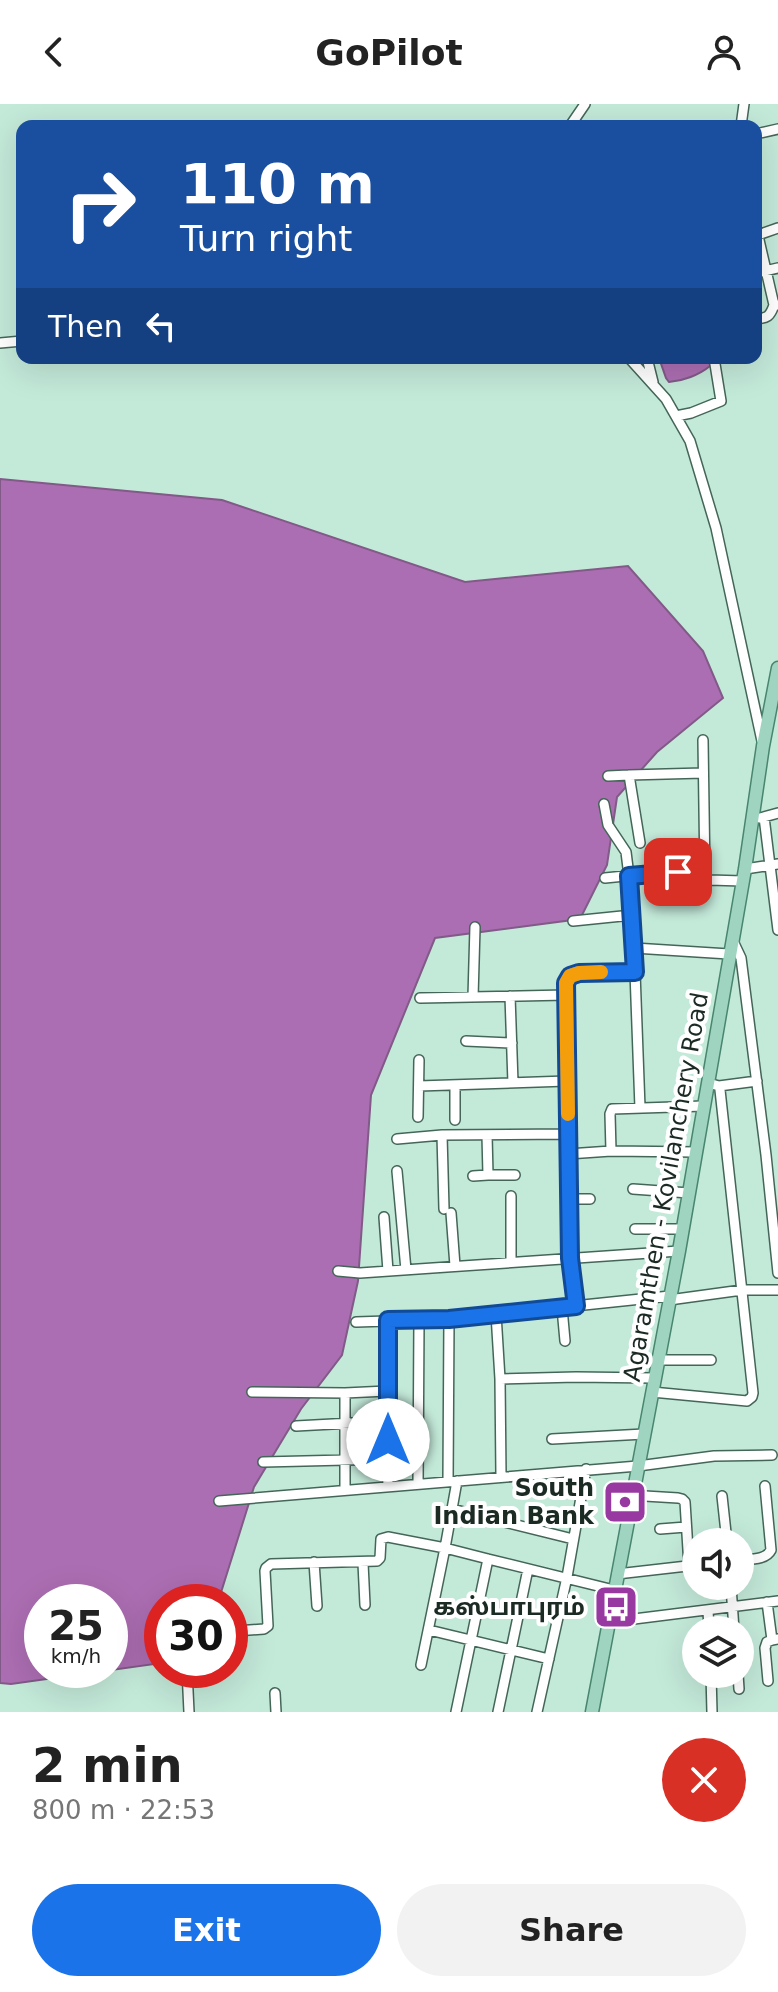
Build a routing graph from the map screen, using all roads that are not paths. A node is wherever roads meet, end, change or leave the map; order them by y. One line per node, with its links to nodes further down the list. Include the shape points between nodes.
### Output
1 (573, 104): 3 (street)
2 (585, 104): 3 (street)
3 (577, 117): 4 (street)
4 (575, 120)
5 (762, 274): 6 (street)
6 (776, 305): 7 (street)
7 (762, 318)
8 (635, 364): 11 (street)
9 (649, 364): 11 (street)
10 (715, 364): 12 (street, via 721,401)
11 (654, 385): 12 (street)
12 (676, 416): 15 (street, via 690,441 716,528)
13 (778, 668): 15 (main road, Agaramthen - Kovilanchery Road)
14 (703, 740): 16 (street)
15 (763, 746): 21 (main road, Agaramthen - Kovilanchery Road)
16 (703, 773): 17 (street); 27 (street)
17 (629, 775): 18 (street); 22 (street)
18 (608, 776)
19 (604, 804): 25 (street, via 608,825 626,852)
20 (778, 813): 21 (street)
21 (758, 818): 23 (street); 24 (main road, Agaramthen - Kovilanchery Road)
22 (640, 843)
23 (774, 865): 24 (street); 29 (street)
24 (744, 875): 27 (street); 33 (main road, Agaramthen - Kovilanchery Road)
25 (629, 876): 26 (street); 27 (street, via 674,871 683,885); 28 (street)
26 (605, 878)
27 (709, 880)
28 (632, 915): 30 (street); 34 (street)
29 (777, 917): 32 (street)
30 (573, 921)
31 (475, 927): 39 (street)
32 (778, 930)
33 (732, 939): 35 (main road, Agaramthen - Kovilanchery Road); 45 (street, via 741,958)
34 (634, 948): 35 (street); 36 (street)
35 (729, 954): 47 (main road, Agaramthen - Kovilanchery Road)
36 (635, 972): 37 (street, via 579,973 570,976); 51 (street)
37 (566, 995): 38 (street); 44 (street)
38 (510, 996): 39 (street); 42 (street)
39 (473, 997): 40 (street)
40 (420, 998)
41 (466, 1041): 42 (street)
42 (512, 1043): 46 (street)
43 (419, 1060): 49 (street)
44 (567, 1081): 46 (street); 54 (street)
45 (757, 1081): 47 (street); 80 (street)
46 (513, 1083): 48 (street)
47 (713, 1084): 50 (main road, Agaramthen - Kovilanchery Road); 81 (street)
48 (455, 1085): 49 (street); 53 (street)
49 (419, 1086): 52 (street)
50 (704, 1106): 51 (street); 59 (main road, Agaramthen - Kovilanchery Road)
51 (640, 1108): 58 (street, via 610,1111)
52 (418, 1117)
53 (455, 1120)
54 (568, 1134): 56 (street); 60 (street)
55 (442, 1135): 56 (street); 57 (street); 76 (street)
56 (487, 1135): 62 (street)
57 (397, 1139)
58 (611, 1151): 59 (street); 60 (street)
59 (696, 1152): 66 (main road, Agaramthen - Kovilanchery Road)
60 (568, 1154): 68 (street)
61 (397, 1171): 77 (street)
62 (488, 1175): 63 (street); 64 (street)
63 (515, 1175)
64 (473, 1176)
65 (633, 1189): 66 (street)
66 (689, 1193): 72 (main road, Agaramthen - Kovilanchery Road)
67 (511, 1196): 75 (street)
68 (569, 1199): 69 (street); 74 (street)
69 (590, 1199)
70 (384, 1217): 79 (street)
71 (635, 1229): 72 (street)
72 (683, 1229): 73 (main road, Agaramthen - Kovilanchery Road)
73 (679, 1251): 74 (street); 83 (main road, Agaramthen - Kovilanchery Road)
74 (570, 1258): 75 (street); 84 (street)
75 (511, 1262): 76 (street)
76 (455, 1266): 77 (street)
77 (406, 1270): 79 (street)
78 (338, 1271): 79 (street)
79 (388, 1271)
80 (778, 1273)
81 (742, 1290): 82 (street); 83 (street); 98 (street, via 752,1397 747,1401)
82 (778, 1290)
83 (670, 1298): 84 (street); 92 (main road, Agaramthen - Kovilanchery Road)
84 (576, 1306): 85 (street)
85 (562, 1308): 86 (street); 91 (street)
86 (496, 1314): 87 (street); 95 (street)
87 (449, 1319): 89 (street); 112 (street)
88 (388, 1320): 89 (street); 90 (street); 96 (street)
89 (419, 1320): 113 (street)
90 (356, 1322)
91 (565, 1341)
92 (658, 1360): 93 (street); 94 (main road, Agaramthen - Kovilanchery Road)
93 (711, 1360)
94 (654, 1378): 95 (street); 98 (main road, Agaramthen - Kovilanchery Road)
95 (500, 1379): 111 (street)
96 (387, 1391): 99 (street); 100 (street)
97 (252, 1392): 99 (street)
98 (652, 1392): 103 (main road, Agaramthen - Kovilanchery Road)
99 (345, 1393): 101 (street)
100 (388, 1421): 101 (street); 106 (street)
101 (346, 1423): 102 (street); 107 (street)
102 (296, 1426)
103 (644, 1434): 104 (street); 109 (main road, Agaramthen - Kovilanchery Road)
104 (552, 1439)
105 (772, 1455): 109 (street)
106 (387, 1459): 107 (street); 114 (street)
107 (346, 1460): 108 (street); 116 (street)
108 (263, 1462)
109 (638, 1466): 110 (street); 133 (main road, Agaramthen - Kovilanchery Road)
110 (586, 1469): 111 (street); 125 (street)
111 (501, 1476): 112 (street)
112 (452, 1481): 113 (street); 120 (street)
113 (418, 1484): 114 (street)
114 (388, 1486): 116 (street)
115 (765, 1486): 121 (street)
116 (345, 1490): 119 (street)
117 (645, 1496): 122 (street, via 682,1499)
118 (722, 1496): 123 (street)
119 (219, 1501)
120 (452, 1509): 125 (street); 126 (street)
121 (773, 1509): 127 (street, via 771,1550)
122 (686, 1527): 124 (street)
123 (725, 1528)
124 (660, 1529)
125 (573, 1539): 134 (street)
126 (445, 1548): 128 (street); 130 (street, via 384,1537 380,1558); 147 (street)
127 (754, 1558)
128 (488, 1559): 132 (street); 149 (street)
129 (314, 1562): 130 (street); 140 (street); 146 (street, via 268,1566 268,1626)
130 (363, 1563): 139 (street)
131 (682, 1566): 133 (street)
132 (528, 1569): 134 (street); 150 (street)
133 (617, 1574): 135 (main road, Agaramthen - Kovilanchery Road)
134 (567, 1577): 135 (street); 151 (street)
135 (614, 1590): 145 (main road, Agaramthen - Kovilanchery Road)
136 (732, 1600): 141 (street)
137 (778, 1601): 138 (street)
138 (767, 1602): 141 (street); 148 (street)
139 (365, 1605)
140 (317, 1606)
141 (732, 1607): 142 (street); 144 (street)
142 (708, 1610): 143 (street); 145 (street)
143 (708, 1616)
144 (733, 1616)
145 (610, 1622): 162 (main road, Agaramthen - Kovilanchery Road)
146 (248, 1630)
147 (429, 1630): 149 (street); 152 (street)
148 (775, 1639): 153 (street, via 765,1648)
149 (471, 1640): 150 (street); 159 (street)
150 (512, 1649): 151 (street); 160 (street)
151 (549, 1659): 161 (street)
152 (421, 1665)
153 (768, 1681)
154 (188, 1688): 157 (street)
155 (711, 1688): 163 (street)
156 (275, 1693): 158 (street)
157 (189, 1712)
158 (276, 1712)
159 (456, 1712)
160 (498, 1712)
161 (537, 1712)
162 (592, 1712)
163 (712, 1712)

